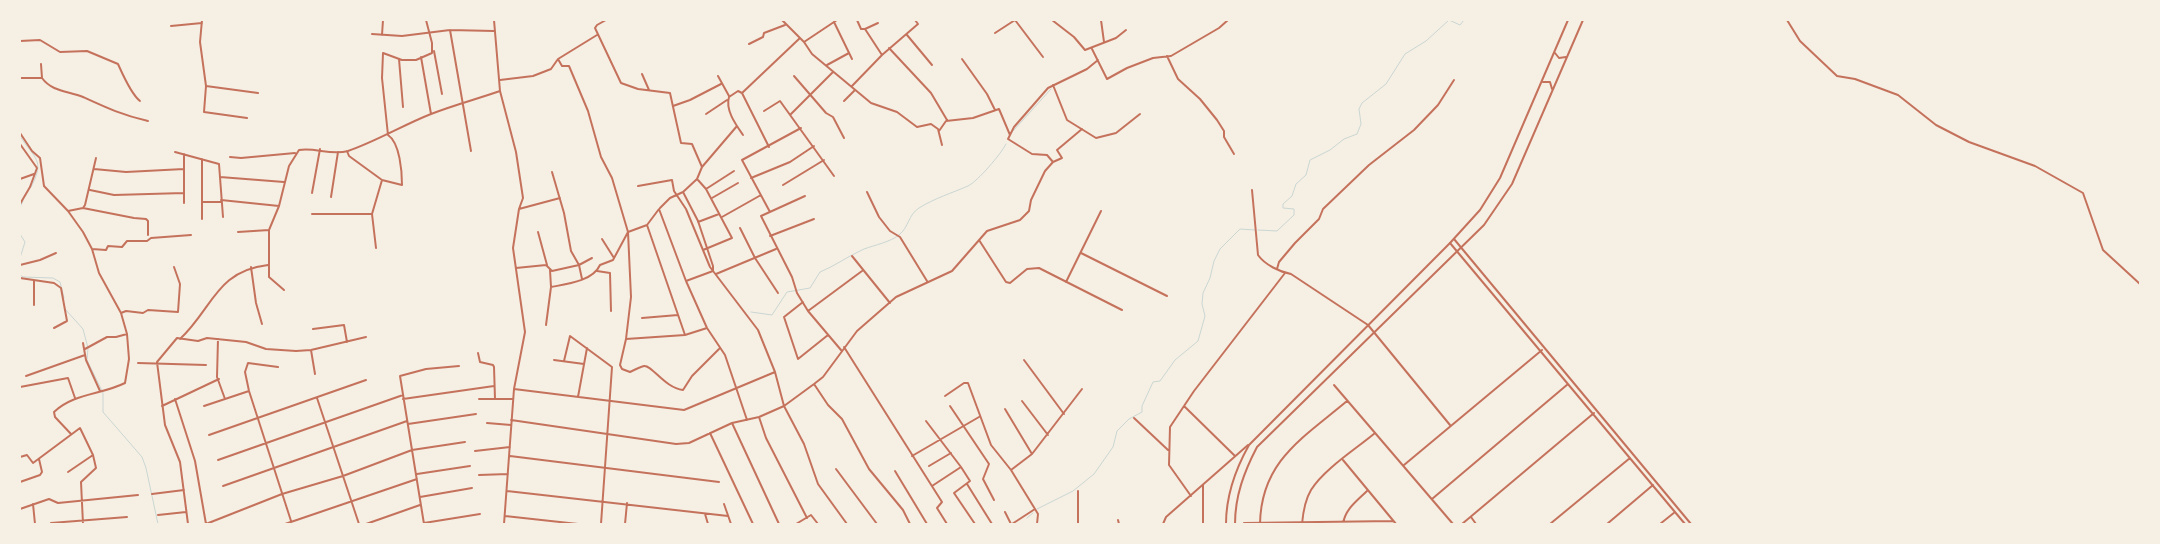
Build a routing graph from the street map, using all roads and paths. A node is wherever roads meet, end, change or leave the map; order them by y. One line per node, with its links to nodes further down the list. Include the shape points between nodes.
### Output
1 (382, 20): 27 (street)
2 (426, 20): 23 (street)
3 (494, 20): 22 (street)
4 (606, 20): 26 (street, via 596,27)
5 (782, 20): 17 (street)
6 (857, 20): 19 (street, via 861,30)
7 (915, 20): 28 (street, via 918,24)
8 (1052, 20): 35 (street, via 1085,50)
9 (1101, 20): 32 (street)
10 (1228, 20): 41 (street, via 1191,45)
11 (1568, 20): 36 (street)
12 (1583, 20): 42 (street)
13 (1788, 20): 212 (street, via 1800,41 1836,76 1855,79 1898,95 1936,125 1980,148 2035,166 2083,193 2104,250)
14 (202, 21): 18 (street); 63 (street, via 200,42)
15 (834, 21): 31 (street); 38 (street)
16 (878, 23): 19 (street)
17 (785, 25): 29 (street); 33 (street)
18 (171, 26)
19 (866, 29): 39 (street)
20 (450, 30): 22 (street); 23 (street); 77 (street)
21 (1126, 30): 32 (street)
22 (494, 31): 58 (street)
23 (429, 32): 27 (street); 37 (street)
24 (995, 33): 43 (street, via 1015,20)
25 (372, 34): 27 (street)
26 (597, 34): 45 (street); 67 (street, via 621,83)
27 (382, 35)
28 (907, 35): 34 (street); 50 (street)
29 (800, 38): 31 (street); 70 (street)
30 (20, 41): 76 (street, via 40,40 60,52 87,51 118,64 133,96)
31 (804, 42): 51 (street, via 812,54)
32 (1104, 42): 35 (street)
33 (748, 44)
34 (890, 48): 39 (street); 87 (street, via 931,94)
35 (1092, 49): 48 (street)
36 (1555, 50): 42 (street, via 1559,58); 61 (street)
37 (434, 51): 40 (street); 71 (street)
38 (849, 52): 46 (street); 51 (street)
39 (882, 55): 64 (street)
40 (421, 56): 44 (street, via 416,60); 82 (street)
41 (1167, 56): 48 (street, via 1153,58 1107,79); 109 (street, via 1178,79 1217,120)
42 (1568, 56): 68 (street)
43 (1043, 57)
44 (399, 59): 79 (street); 95 (street, via 383,53 382,78)
45 (558, 59): 58 (street, via 551,69 533,76); 171 (street, via 562,66 569,66 588,111)
46 (852, 59)
47 (962, 59): 80 (street)
48 (1098, 60): 62 (street, via 1087,69)
49 (41, 64): 57 (street)
50 (932, 64)
51 (826, 65): 52 (street)
52 (833, 72): 64 (street); 72 (street)
53 (642, 74): 67 (street)
54 (718, 76): 60 (street)
55 (794, 76): 72 (street)
56 (20, 78): 57 (street)
57 (42, 78): 88 (street, via 53,88 112,112)
58 (500, 80): 66 (street)
59 (1454, 80): 200 (street, via 1438,105 1414,130 1323,209 1320,219 1295,243 1279,262)
60 (721, 84): 73 (street); 78 (street)
61 (1541, 84): 68 (street, via 1550,82); 176 (street, via 1492,193)
62 (1053, 85): 91 (street, via 1067,120); 94 (street, via 1039,96)
63 (206, 86): 69 (street); 86 (street, via 204,112)
64 (852, 86): 65 (street)
65 (856, 89): 75 (street); 92 (street, via 873,104 897,112 917,127 930,124)
66 (500, 91): 77 (street); 152 (street, via 522,180 524,198)
67 (649, 91): 78 (street, via 670,93)
68 (1552, 91): 179 (street, via 1512,184 1484,225)
69 (258, 93)
70 (742, 93): 73 (street, via 738,91); 101 (street)
71 (442, 94)
72 (811, 95): 84 (street); 97 (street, via 833,117)
73 (729, 97): 74 (street)
74 (728, 100): 83 (street); 89 (street)
75 (844, 100)
76 (140, 101)
77 (462, 105): 82 (street); 104 (street)
78 (674, 106): 115 (street, via 681,143 692,144)
79 (403, 107)
80 (996, 110): 87 (street, via 973,118); 94 (street, via 1000,109)
81 (764, 111): 84 (street, via 779,100)
82 (431, 114): 95 (street)
83 (706, 114)
84 (791, 114): 90 (street)
85 (1140, 114): 91 (street, via 1116,133 1101,137 1096,138)
86 (247, 118)
87 (948, 120): 92 (street)
88 (148, 121)
89 (737, 126): 96 (street); 115 (street)
90 (801, 128): 100 (street); 101 (street)
91 (1082, 129): 114 (street, via 1057,150 1062,158)
92 (938, 130): 99 (street)
93 (20, 133): 116 (street, via 40,158)
94 (1010, 134): 114 (street, via 1008,139 1015,145 1032,154 1047,155)
95 (388, 135): 103 (street); 128 (street, via 397,151 402,184)
96 (743, 135)
97 (844, 138)
98 (20, 144): 117 (street)
99 (942, 145)
100 (814, 146): 113 (street); 125 (street, via 790,162)
101 (769, 147): 125 (street, via 742,160)
102 (320, 149): 106 (street); 107 (street, via 304,148); 136 (street)
103 (347, 151): 106 (street); 128 (street, via 349,156)
104 (471, 151)
105 (175, 152): 108 (street)
106 (338, 152): 143 (street)
107 (296, 153): 110 (street); 129 (street)
108 (184, 154): 112 (street); 119 (street)
109 (1234, 154)
110 (230, 157)
111 (96, 158): 118 (street)
112 (202, 159): 124 (street, via 218,163); 147 (street)
113 (824, 160): 123 (street); 131 (street)
114 (1053, 162): 177 (street, via 1045,171 1029,211 1020,220 987,231)
115 (702, 166): 127 (street)
116 (42, 167): 117 (street); 155 (street, via 44,186)
117 (37, 168): 122 (street)
118 (94, 169): 119 (street, via 126,172); 134 (street)
119 (184, 169): 139 (street)
120 (734, 171): 133 (street)
121 (552, 172): 144 (street)
122 (34, 174): 126 (street); 149 (street)
123 (834, 176)
124 (220, 177): 129 (street); 146 (street)
125 (751, 178): 141 (street)
126 (20, 179)
127 (697, 179): 133 (street); 137 (street)
128 (382, 180): 159 (street)
129 (284, 182): 150 (street)
130 (738, 184): 145 (street)
131 (783, 185)
132 (638, 186): 140 (street, via 671,180)
133 (706, 188): 145 (street)
134 (90, 190): 139 (street, via 114,195); 151 (street)
135 (1252, 190): 200 (street, via 1258,255)
136 (312, 192)
137 (683, 192): 140 (street); 164 (street)
138 (867, 192): 210 (street, via 879,217 900,238)
139 (184, 193): 148 (street)
140 (678, 195): 153 (street); 165 (street)
141 (762, 195): 156 (street); 161 (street)
142 (805, 196): 156 (street)
143 (331, 197)
144 (560, 198): 152 (street); 195 (street, via 571,251)
145 (712, 198): 157 (street)
146 (221, 201): 147 (street); 150 (street); 160 (street)
147 (202, 202): 163 (street)
148 (184, 203)
149 (20, 204)
150 (279, 206): 168 (street)
151 (83, 208): 155 (street); 172 (street, via 146,218)
152 (519, 209): 198 (street, via 513,248)
153 (659, 209): 166 (street); 209 (street)
154 (1101, 211): 187 (street)
155 (68, 212): 182 (street)
156 (770, 212): 174 (street, via 761,216)
157 (720, 213): 161 (street); 164 (street)
158 (312, 214): 159 (street)
159 (372, 214): 180 (street)
160 (223, 217)
161 (722, 218): 181 (street, via 732,239)
162 (814, 218): 174 (street)
163 (202, 219)
164 (698, 222): 165 (street); 181 (street)
165 (693, 224): 184 (street)
166 (647, 225): 171 (street); 224 (street)
167 (740, 228): 191 (street)
168 (268, 230): 169 (street); 192 (street)
169 (238, 232)
170 (538, 232): 194 (street)
171 (628, 232): 190 (street); 239 (street, via 631,297)
172 (148, 235)
173 (191, 235): 182 (street, via 127,241 122,247)
174 (770, 236): 183 (street)
175 (602, 239): 190 (street)
176 (1454, 239): 178 (street); 179 (street)
177 (978, 240): 210 (street, via 952,271); 211 (street, via 1006,282 1010,283 1027,269 1039,268)
178 (1450, 243): 185 (street); 227 (street)
179 (1461, 247): 185 (street); 244 (street)
180 (376, 248)
181 (708, 248): 184 (street); 203 (street)
182 (92, 249): 222 (street, via 97,268)
183 (778, 249): 191 (street); 217 (street)
184 (703, 250): 203 (street)
185 (1457, 251): 232 (street); 249 (street)
186 (56, 253): 193 (street)
187 (1081, 253): 211 (street); 216 (street)
188 (852, 256): 202 (street)
189 (592, 258): 195 (street)
190 (614, 258): 201 (street, via 600,265)
191 (755, 258): 205 (street); 215 (street)
192 (268, 264): 196 (street); 214 (street, via 270,276)
193 (20, 265)
194 (547, 265): 198 (street); 199 (street)
195 (579, 265): 199 (street); 207 (street)
196 (251, 266): 226 (street); 237 (street, via 232,276 222,286)
197 (174, 267): 222 (street, via 180,284 178,312)
198 (516, 268): 272 (street, via 525,332)
199 (550, 270): 213 (street)
200 (1277, 270): 204 (street)
201 (597, 271): 207 (street); 221 (street, via 610,273)
202 (862, 271): 218 (street); 223 (street)
203 (713, 272): 205 (street); 209 (street)
204 (1285, 273): 227 (street); 294 (street)
205 (716, 274): 261 (street, via 758,330)
206 (20, 278): 208 (street)
207 (582, 279): 213 (street)
208 (34, 281): 219 (street); 229 (street, via 54,283 62,291 67,321)
209 (686, 281): 230 (street)
210 (927, 281): 218 (street)
211 (1066, 282): 220 (street)
212 (2140, 284)
213 (551, 287): 228 (street)
214 (284, 290)
215 (778, 293)
216 (1167, 296)
217 (803, 302): 223 (street); 235 (street, via 784,317 798,359)
218 (890, 303): 243 (street, via 856,331)
219 (34, 305)
220 (1122, 310)
221 (611, 311)
222 (121, 312): 233 (street)
223 (808, 312): 235 (street)
224 (678, 315): 225 (street); 234 (street)
225 (642, 318)
226 (262, 324)
227 (1368, 325): 232 (street); 323 (street)
228 (546, 326)
229 (54, 328)
230 (707, 328): 234 (street); 246 (street)
231 (313, 329): 240 (street, via 344,325)
232 (1374, 331): 312 (street); 437 (street, via 1257,447 1238,492)
233 (126, 334): 245 (street, via 107,337); 274 (street, via 129,359 125,383)
234 (684, 335): 239 (street)
235 (828, 335): 248 (street)
236 (366, 337): 240 (street)
237 (180, 339): 238 (street, via 198,342 207,338); 255 (street, via 177,338)
238 (218, 339): 247 (street, via 266,348); 264 (street)
239 (626, 339): 246 (street, via 622,370 630,372 649,367 668,386 683,390)
240 (346, 342): 247 (street)
241 (83, 343): 245 (street)
242 (588, 347): 254 (street, via 569,336); 258 (street); 287 (street, via 612,367)
243 (844, 347): 248 (street); 333 (street)
244 (1545, 348): 249 (street); 296 (street)
245 (85, 349): 251 (street)
246 (719, 349): 271 (street, via 725,355)
247 (311, 350): 262 (street)
248 (841, 350): 266 (street, via 824,377)
249 (1541, 351): 267 (street); 312 (street)
250 (478, 353): 269 (street, via 480,362 493,365)
251 (85, 356): 263 (street); 274 (street)
252 (554, 360): 254 (street)
253 (1024, 360): 298 (street)
254 (564, 361): 258 (street)
255 (158, 362): 256 (street); 257 (street); 290 (street)
256 (138, 363)
257 (206, 364)
258 (584, 364): 278 (street)
259 (459, 366): 276 (street, via 400,376)
260 (278, 367): 275 (street, via 248,363 245,372)
261 (775, 372): 271 (street); 292 (street)
262 (315, 374)
263 (26, 376)
264 (219, 379): 281 (street); 282 (street)
265 (366, 380): 280 (street)
266 (814, 384): 292 (street); 425 (street, via 842,420 869,469 903,510)
267 (1569, 384): 299 (street); 372 (street)
268 (1334, 385): 288 (street)
269 (494, 386): 283 (street); 285 (street)
270 (20, 387): 279 (street, via 68,378)
271 (736, 387): 287 (street, via 684,410); 305 (street)
272 (514, 389): 278 (street); 286 (street)
273 (1082, 389): 298 (street)
274 (100, 391): 279 (street)
275 (248, 391): 282 (street); 302 (street)
276 (403, 395): 283 (street); 307 (street)
277 (945, 396): 300 (street, via 968,383)
278 (578, 397): 287 (street)
279 (76, 398): 316 (street, via 54,412)
280 (317, 398): 302 (street); 307 (street)
281 (175, 399): 290 (street); 407 (street, via 195,461)
282 (225, 399): 291 (street)
283 (403, 399): 308 (street)
284 (480, 399): 285 (street)
285 (494, 399): 286 (street)
286 (513, 399): 304 (street)
287 (609, 400): 318 (street)
288 (1348, 401): 315 (street); 400 (street, via 1291,448 1273,471 1262,497)
289 (1022, 402): 319 (street)
290 (162, 406): 363 (street, via 165,425 180,462)
291 (204, 406)
292 (784, 406): 301 (street); 423 (street, via 804,444 818,484)
293 (950, 406): 313 (street)
294 (1184, 406): 327 (street, via 1170,427); 334 (street)
295 (1005, 409): 330 (street)
296 (1597, 411): 299 (street); 446 (street)
297 (476, 414): 308 (street)
298 (1064, 414): 319 (street)
299 (1594, 414): 336 (street); 392 (street)
300 (980, 416): 313 (street); 347 (street, via 991,445)
301 (759, 417): 305 (street); 393 (street, via 766,438)
302 (258, 418): 317 (street); 322 (street)
303 (1134, 418): 327 (street)
304 (511, 420): 311 (street); 318 (street)
305 (747, 420): 310 (street)
306 (926, 421): 320 (street)
307 (324, 422): 322 (street); 324 (street)
308 (408, 422): 324 (street); 326 (street)
309 (487, 423): 311 (street)
310 (732, 423): 314 (street); 420 (street)
311 (511, 425): 325 (street)
312 (1450, 425): 340 (street)
313 (963, 426): 320 (street); 373 (street, via 989,464 983,479)
314 (710, 433): 318 (street, via 689,443 676,444); 419 (street)
315 (1375, 433): 339 (street); 340 (street)
316 (71, 434): 331 (street, via 80,428); 337 (street)
317 (209, 435)
318 (607, 435): 343 (street)
319 (1048, 435): 330 (street)
320 (941, 440): 329 (street); 333 (street)
321 (464, 442): 326 (street)
322 (265, 443): 338 (street); 345 (street)
323 (1249, 445): 334 (street); 436 (street, via 1232,481)
324 (333, 447): 345 (street); 353 (street)
325 (510, 447): 328 (street); 332 (street)
326 (412, 450): 350 (street); 353 (street)
327 (1169, 450): 370 (street, via 1169,465)
328 (475, 451)
329 (950, 453): 342 (street); 344 (street)
330 (1032, 454): 347 (street)
331 (93, 455): 349 (street); 374 (street, via 96,469 81,482)
332 (510, 456): 343 (street); 352 (street)
333 (912, 456): 360 (street)
334 (1235, 456): 358 (street)
335 (20, 457): 337 (street, via 27,455 32,463)
336 (1630, 458): 361 (street); 442 (street)
337 (39, 459): 355 (street, via 40,475)
338 (218, 460)
339 (1343, 460): 366 (street); 401 (street, via 1310,491)
340 (1404, 465): 372 (street)
341 (470, 466): 350 (street)
342 (929, 466)
343 (606, 467): 356 (street); 376 (street)
344 (960, 467): 357 (street, via 970,479); 360 (street)
345 (274, 469): 359 (street); 368 (street)
346 (836, 469): 424 (street)
347 (1011, 470): 382 (street)
348 (895, 471): 426 (street)
349 (68, 472)
350 (417, 474): 354 (street)
351 (479, 474): 352 (street)
352 (508, 474): 364 (street)
353 (343, 476): 368 (street); 375 (street)
354 (417, 479): 371 (street); 375 (street)
355 (20, 482)
356 (719, 482)
357 (967, 484): 428 (street, via 954,492); 429 (street)
358 (1203, 485): 370 (street); 435 (street)
359 (223, 486)
360 (932, 486): 427 (street, via 942,502 937,508)
361 (1653, 486): 385 (street); 443 (street)
362 (472, 488): 371 (street)
363 (184, 490): 367 (street); 383 (street)
364 (507, 490): 376 (street); 389 (street)
365 (1078, 491): 432 (street)
366 (1368, 491): 396 (street); 402 (street, via 1350,507)
367 (152, 494)
368 (282, 494): 398 (street); 407 (street)
369 (138, 495): 374 (street)
370 (1191, 496): 434 (street, via 1166,517)
371 (420, 497): 380 (street)
372 (1432, 499): 439 (street)
373 (994, 500)
374 (82, 501): 378 (street, via 58,503 49,500); 394 (street)
375 (351, 502): 398 (street); 409 (street)
376 (604, 502): 377 (street); 415 (street)
377 (627, 502): 387 (street); 416 (street)
378 (32, 504): 381 (street); 404 (street)
379 (724, 504): 390 (street)
380 (421, 505): 410 (street); 411 (street)
381 (20, 509)
382 (1035, 509): 430 (street); 431 (street)
383 (186, 512): 388 (street); 406 (street)
384 (1005, 512): 430 (street)
385 (1675, 512): 444 (street); 445 (street)
386 (480, 514): 411 (street)
387 (704, 514): 390 (street); 417 (street)
388 (158, 515)
389 (505, 516): 412 (street); 413 (street)
390 (728, 516): 418 (street)
391 (127, 517): 394 (street)
392 (1471, 517): 440 (street); 441 (street)
393 (807, 518): 421 (street); 422 (street, via 812,515)
394 (83, 520): 397 (street); 405 (street)
395 (1118, 520): 433 (street)
396 (1393, 521): 403 (street); 438 (street)
397 (51, 523)
398 (292, 523): 408 (street)
399 (1244, 523): 400 (street)
400 (1260, 523): 401 (street)
401 (1302, 523): 402 (street)
402 (1343, 523): 403 (street)
403 (1382, 523)
404 (35, 524)
405 (83, 524)
406 (188, 524)
407 (206, 524)
408 (285, 524)
409 (359, 524)
410 (366, 524)
411 (424, 524)
412 (504, 524)
413 (574, 524): 414 (street)
414 (578, 524)
415 (601, 524)
416 (625, 524)
417 (708, 524)
418 (731, 524)
419 (753, 524)
420 (779, 524)
421 (796, 524)
422 (818, 524)
423 (847, 524)
424 (876, 524)
425 (910, 524)
426 (927, 524)
427 (947, 524)
428 (975, 524)
429 (992, 524)
430 (1012, 524)
431 (1037, 524)
432 (1078, 524)
433 (1118, 524)
434 (1163, 524)
435 (1203, 524)
436 (1226, 524)
437 (1235, 524)
438 (1396, 524)
439 (1453, 524)
440 (1462, 524)
441 (1476, 524)
442 (1550, 524)
443 (1607, 524)
444 (1660, 524)
445 (1685, 524)
446 (1691, 524)

